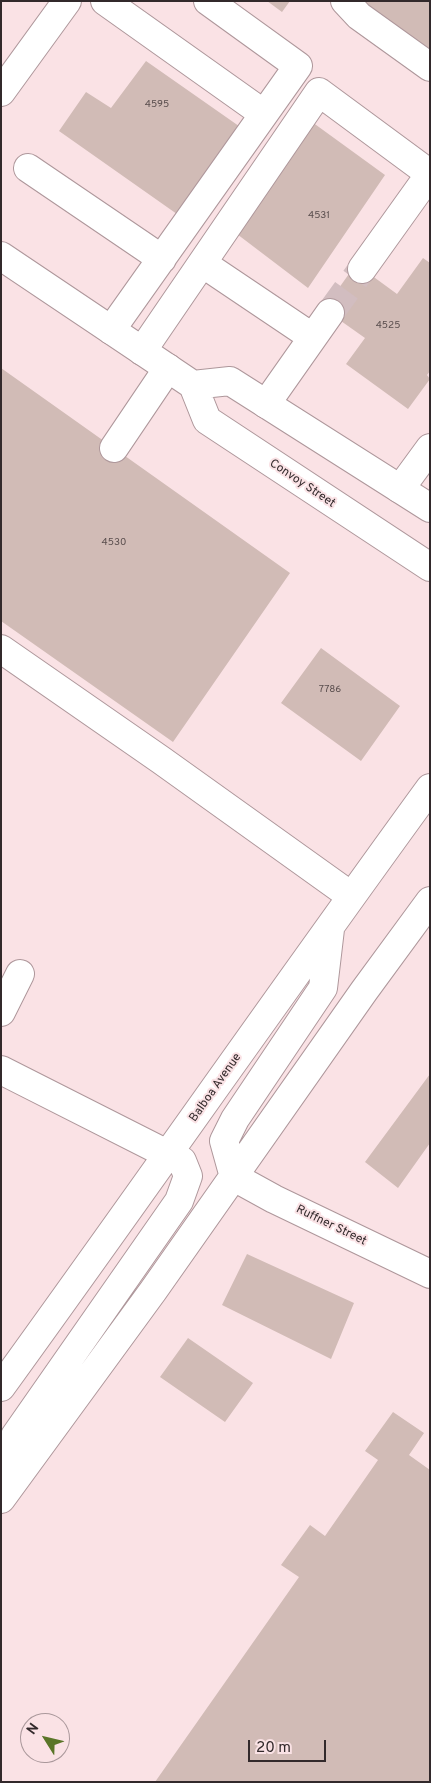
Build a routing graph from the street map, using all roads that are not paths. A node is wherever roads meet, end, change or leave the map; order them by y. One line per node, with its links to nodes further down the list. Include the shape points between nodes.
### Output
1 (67, 1): 6 (main road)
2 (105, 1): 7 (main road)
3 (208, 1): 7 (main road, via 298,66)
4 (345, 1): 5 (main road, via 359,16)
5 (430, 67)
6 (1, 92)
7 (264, 114): 11 (main road)
8 (28, 168): 11 (main road)
9 (430, 174): 12 (main road, via 319,92); 13 (main road)
10 (1, 256): 15 (main road)
11 (162, 259): 15 (main road)
12 (202, 263): 16 (main road); 17 (main road)
13 (362, 268)
14 (330, 313): 16 (main road)
15 (112, 330): 17 (main road)
16 (312, 337): 20 (main road)
17 (142, 351): 18 (main road)
18 (168, 368): 19 (main road); 21 (main road)
19 (193, 385): 20 (main road, via 230,381); 25 (main road, Convoy Street, via 207,420)
20 (266, 404): 23 (main road)
21 (114, 448)
22 (430, 448): 23 (main road)
23 (400, 489): 24 (main road)
24 (430, 508)
25 (430, 567)
26 (1, 649): 28 (main road)
27 (430, 788): 28 (main road, Balboa Avenue)
28 (351, 896): 30 (main road, Balboa Avenue)
29 (430, 901): 35 (main road)
30 (330, 926): 34 (main road, Balboa Avenue); 35 (main road, via 323,988 235,1119 224,1141)
31 (20, 974): 32 (main road)
32 (1, 1012)
33 (4, 1077): 34 (main road)
34 (169, 1155): 37 (main road, Balboa Avenue); 38 (main road, via 182,1161 188,1176 178,1201 15,1436)
35 (234, 1177): 36 (main road, Ruffner Street); 39 (main road)
36 (430, 1274)
37 (1, 1387)
38 (1, 1472)
39 (1, 1499)

